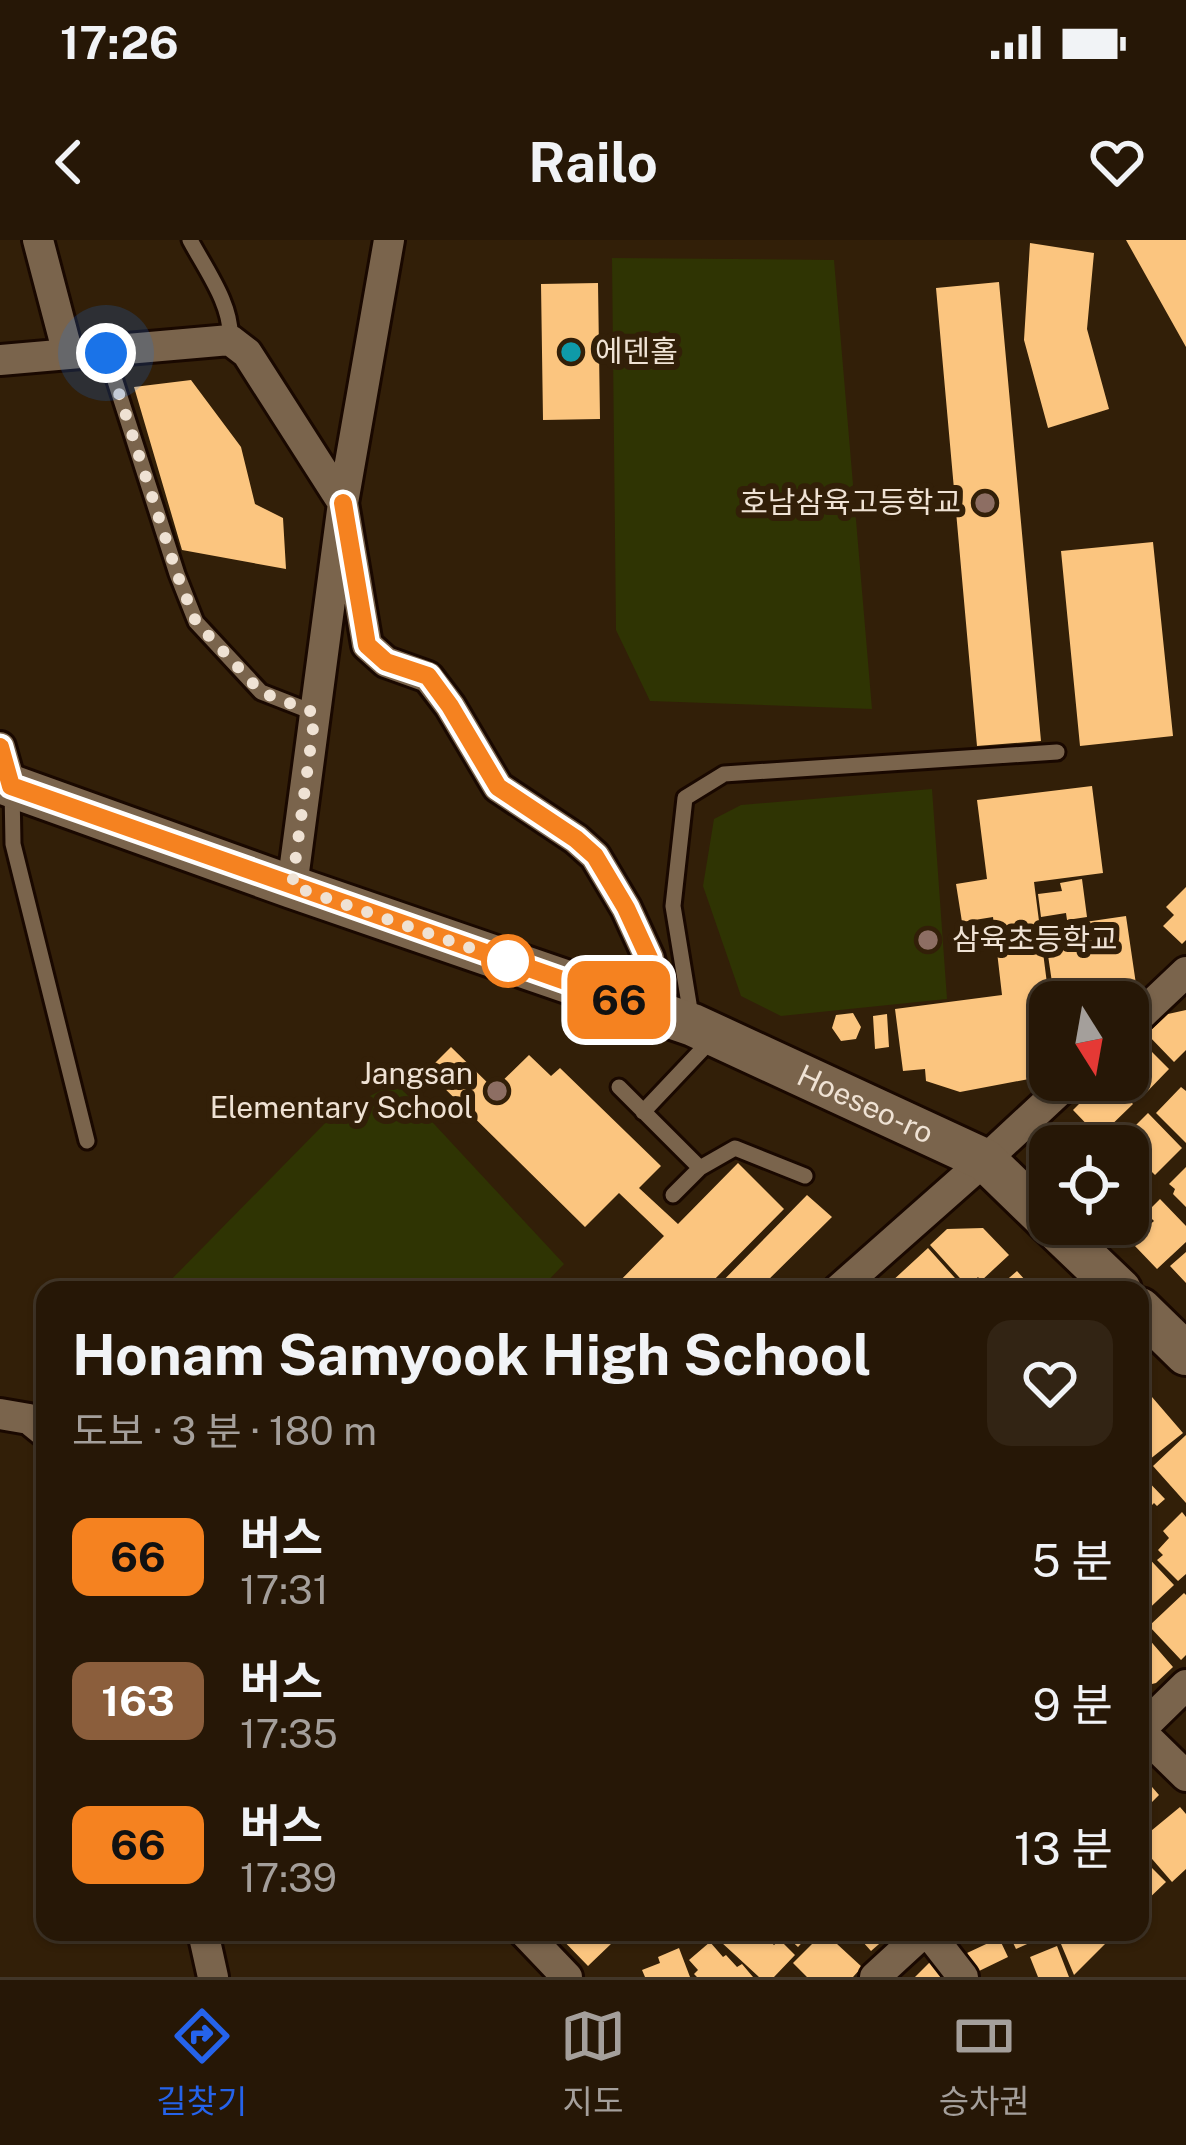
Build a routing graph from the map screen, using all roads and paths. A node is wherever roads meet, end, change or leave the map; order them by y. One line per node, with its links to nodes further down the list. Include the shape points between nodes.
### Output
1 (38, 240): 6 (street)
2 (190, 240): 4 (lane)
3 (389, 240): 8 (street)
4 (239, 347): 5 (street); 8 (street)
5 (106, 353): 6 (street); 9 (lane, via 196,622 261,692)
6 (68, 354): 7 (street)
7 (0, 360)
8 (343, 503): 9 (street); 15 (street, via 367,645 386,662 428,676 498,787 595,856)
9 (315, 713): 12 (street)
10 (1057, 752): 15 (lane, via 724,774 685,798 673,906)
11 (4, 772): 12 (street, Hoeseo-ro); 19 (lane, via 14,844)
12 (292, 886): 15 (street, Hoeseo-ro)
13 (1186, 972): 14 (street)
14 (1149, 1007)
15 (690, 1025): 18 (lane); 20 (street, Hoeseo-ro)
16 (619, 1087): 18 (lane)
17 (1049, 1101): 20 (street)
18 (644, 1112): 21 (lane)
19 (87, 1141)
20 (986, 1160): 24 (street, Hoeseo-ro); 26 (street)
21 (700, 1168): 22 (lane, via 735,1148); 23 (lane)
22 (805, 1176)
23 (673, 1195)
24 (1029, 1202)
25 (1074, 1245): 27 (street, Hoeseo-ro)
26 (848, 1281)
27 (1111, 1281)
28 (1149, 1318): 29 (street)
29 (1186, 1354)
30 (0, 1414): 31 (street)
31 (36, 1425)
32 (1186, 1685): 33 (street)
33 (1149, 1721)
34 (1149, 1739): 35 (street)
35 (1186, 1776)
36 (205, 1941): 40 (street)
37 (533, 1941): 41 (street)
38 (916, 1941): 42 (street)
39 (935, 1941): 43 (street)
40 (214, 1977)
41 (567, 1977)
42 (875, 1977)
43 (963, 1977)

